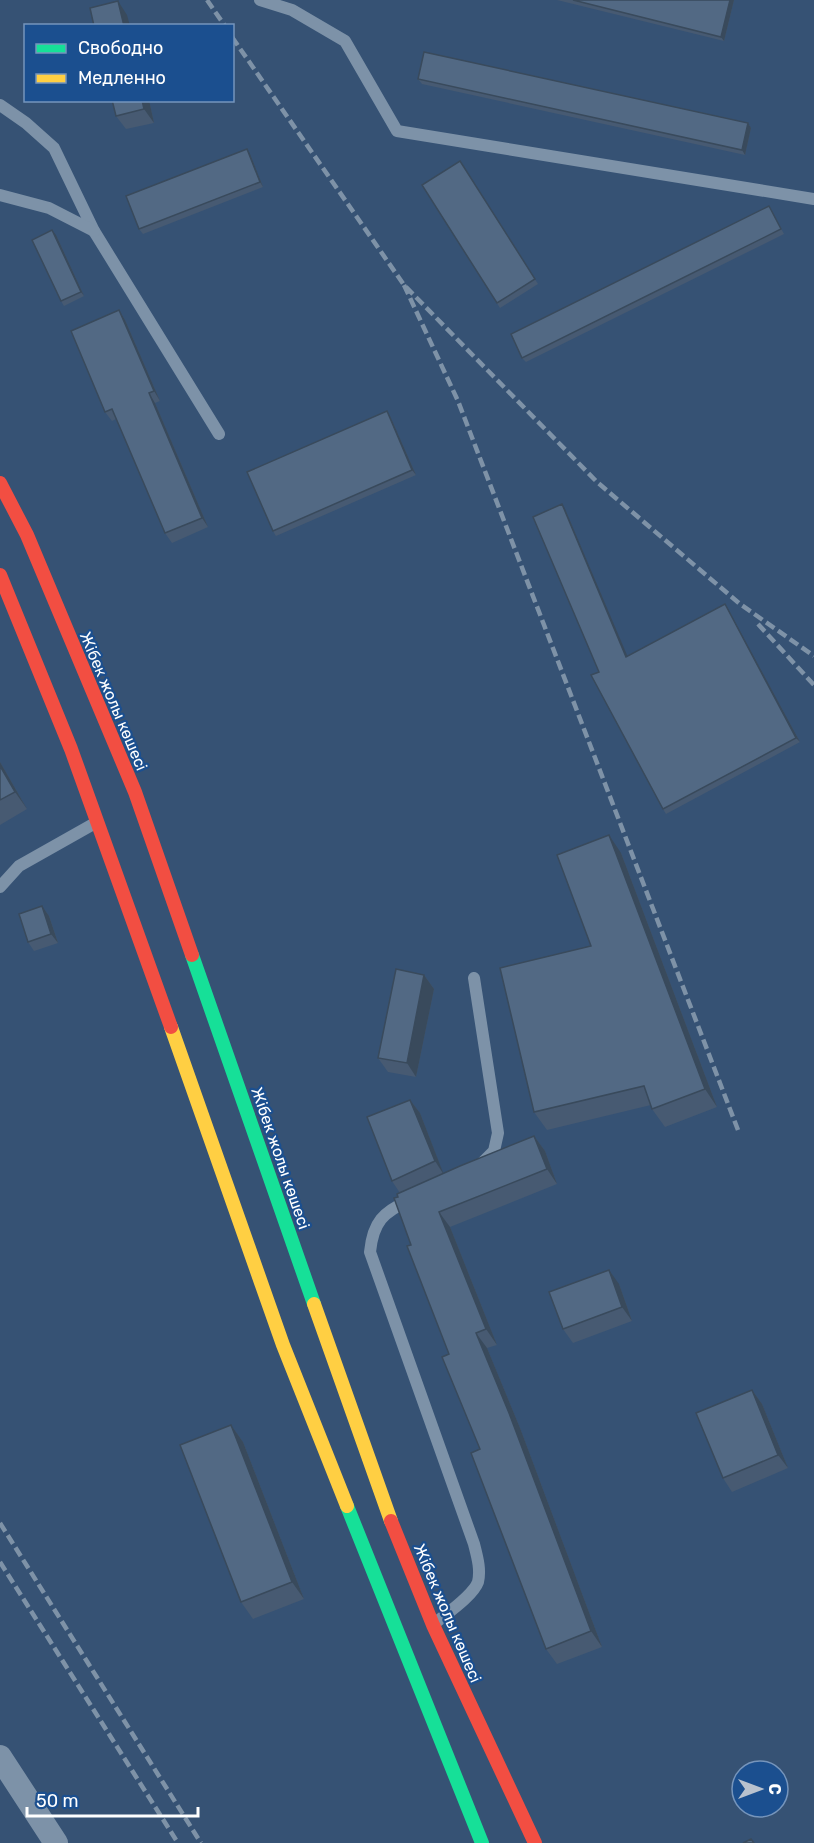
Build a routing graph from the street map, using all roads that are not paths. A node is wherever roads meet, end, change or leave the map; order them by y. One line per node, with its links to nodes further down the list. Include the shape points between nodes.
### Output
1 (260, 0): 4 (lane, via 292,10 345,41 397,131)
2 (0, 105): 5 (lane, via 54,148)
3 (0, 195): 5 (lane, via 49,208)
4 (814, 199)
5 (94, 231): 6 (lane)
6 (219, 434)
7 (0, 483): 16 (main road, Жібек жолы көшесі, via 27,536 135,792 382,1497)
8 (0, 574): 9 (main road)
9 (98, 821): 10 (lane); 19 (main road, via 283,1345)
10 (18, 866): 11 (lane); 12 (lane)
11 (0, 875)
12 (0, 887)
13 (474, 978): 14 (lane, via 498,1133 494,1151)
14 (471, 1171)
15 (422, 1194): 16 (lane, via 391,1208 380,1220 372,1235 370,1252 479,1565 478,1582 470,1593)
16 (433, 1624): 20 (main road, Жібек жолы көшесі)
17 (0, 1757): 18 (street)
18 (56, 1843)
19 (482, 1843)
20 (535, 1843)

